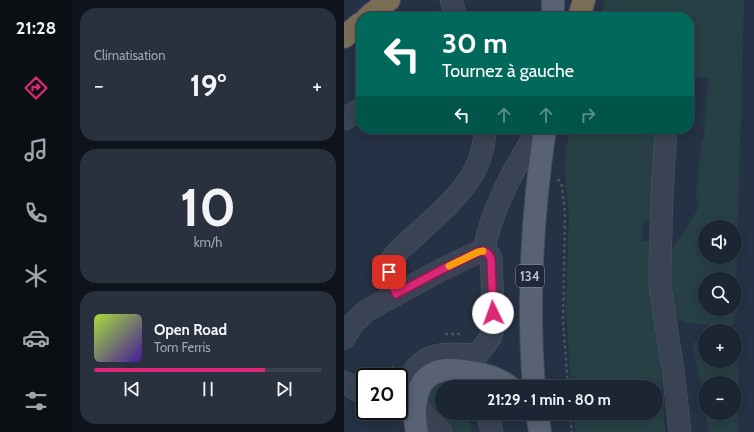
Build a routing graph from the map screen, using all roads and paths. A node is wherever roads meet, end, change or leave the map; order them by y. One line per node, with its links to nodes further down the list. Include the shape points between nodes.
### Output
1 (389, 0): 5 (highway)
2 (451, 0): 6 (lane)
3 (553, 0): 7 (main road)
4 (584, 0): 8 (highway)
5 (374, 12)
6 (455, 12)
7 (553, 12)
8 (580, 12)
9 (356, 27): 10 (highway)
10 (344, 37)
11 (356, 112): 12 (lane)
12 (344, 119)
13 (484, 134): 21 (lane, via 482,154 465,186 392,259 389,272)
14 (536, 134): 20 (lane, via 519,159 495,211)
15 (544, 134): 25 (main road, 134, via 533,220 531,262)
16 (666, 134): 38 (lane, via 661,293 674,370)
17 (558, 174): 18 (path)
18 (557, 179): 19 (path); 26 (path, via 562,186 565,215 563,321)
19 (557, 185)
20 (484, 251): 21 (lane); 23 (lane, via 491,259 494,326)
21 (396, 294): 22 (lane, via 362,314)
22 (344, 338)
23 (475, 371): 24 (main road); 29 (main road, via 436,372 430,375)
24 (501, 380)
25 (534, 380)
26 (567, 380)
27 (344, 382): 28 (lane)
28 (356, 389)
29 (408, 400)
30 (408, 406): 35 (lane, via 422,413)
31 (408, 413): 34 (main road)
32 (489, 420): 36 (lane)
33 (571, 420): 37 (path)
34 (417, 432)
35 (441, 432)
36 (492, 432)
37 (572, 432)
38 (680, 432)

